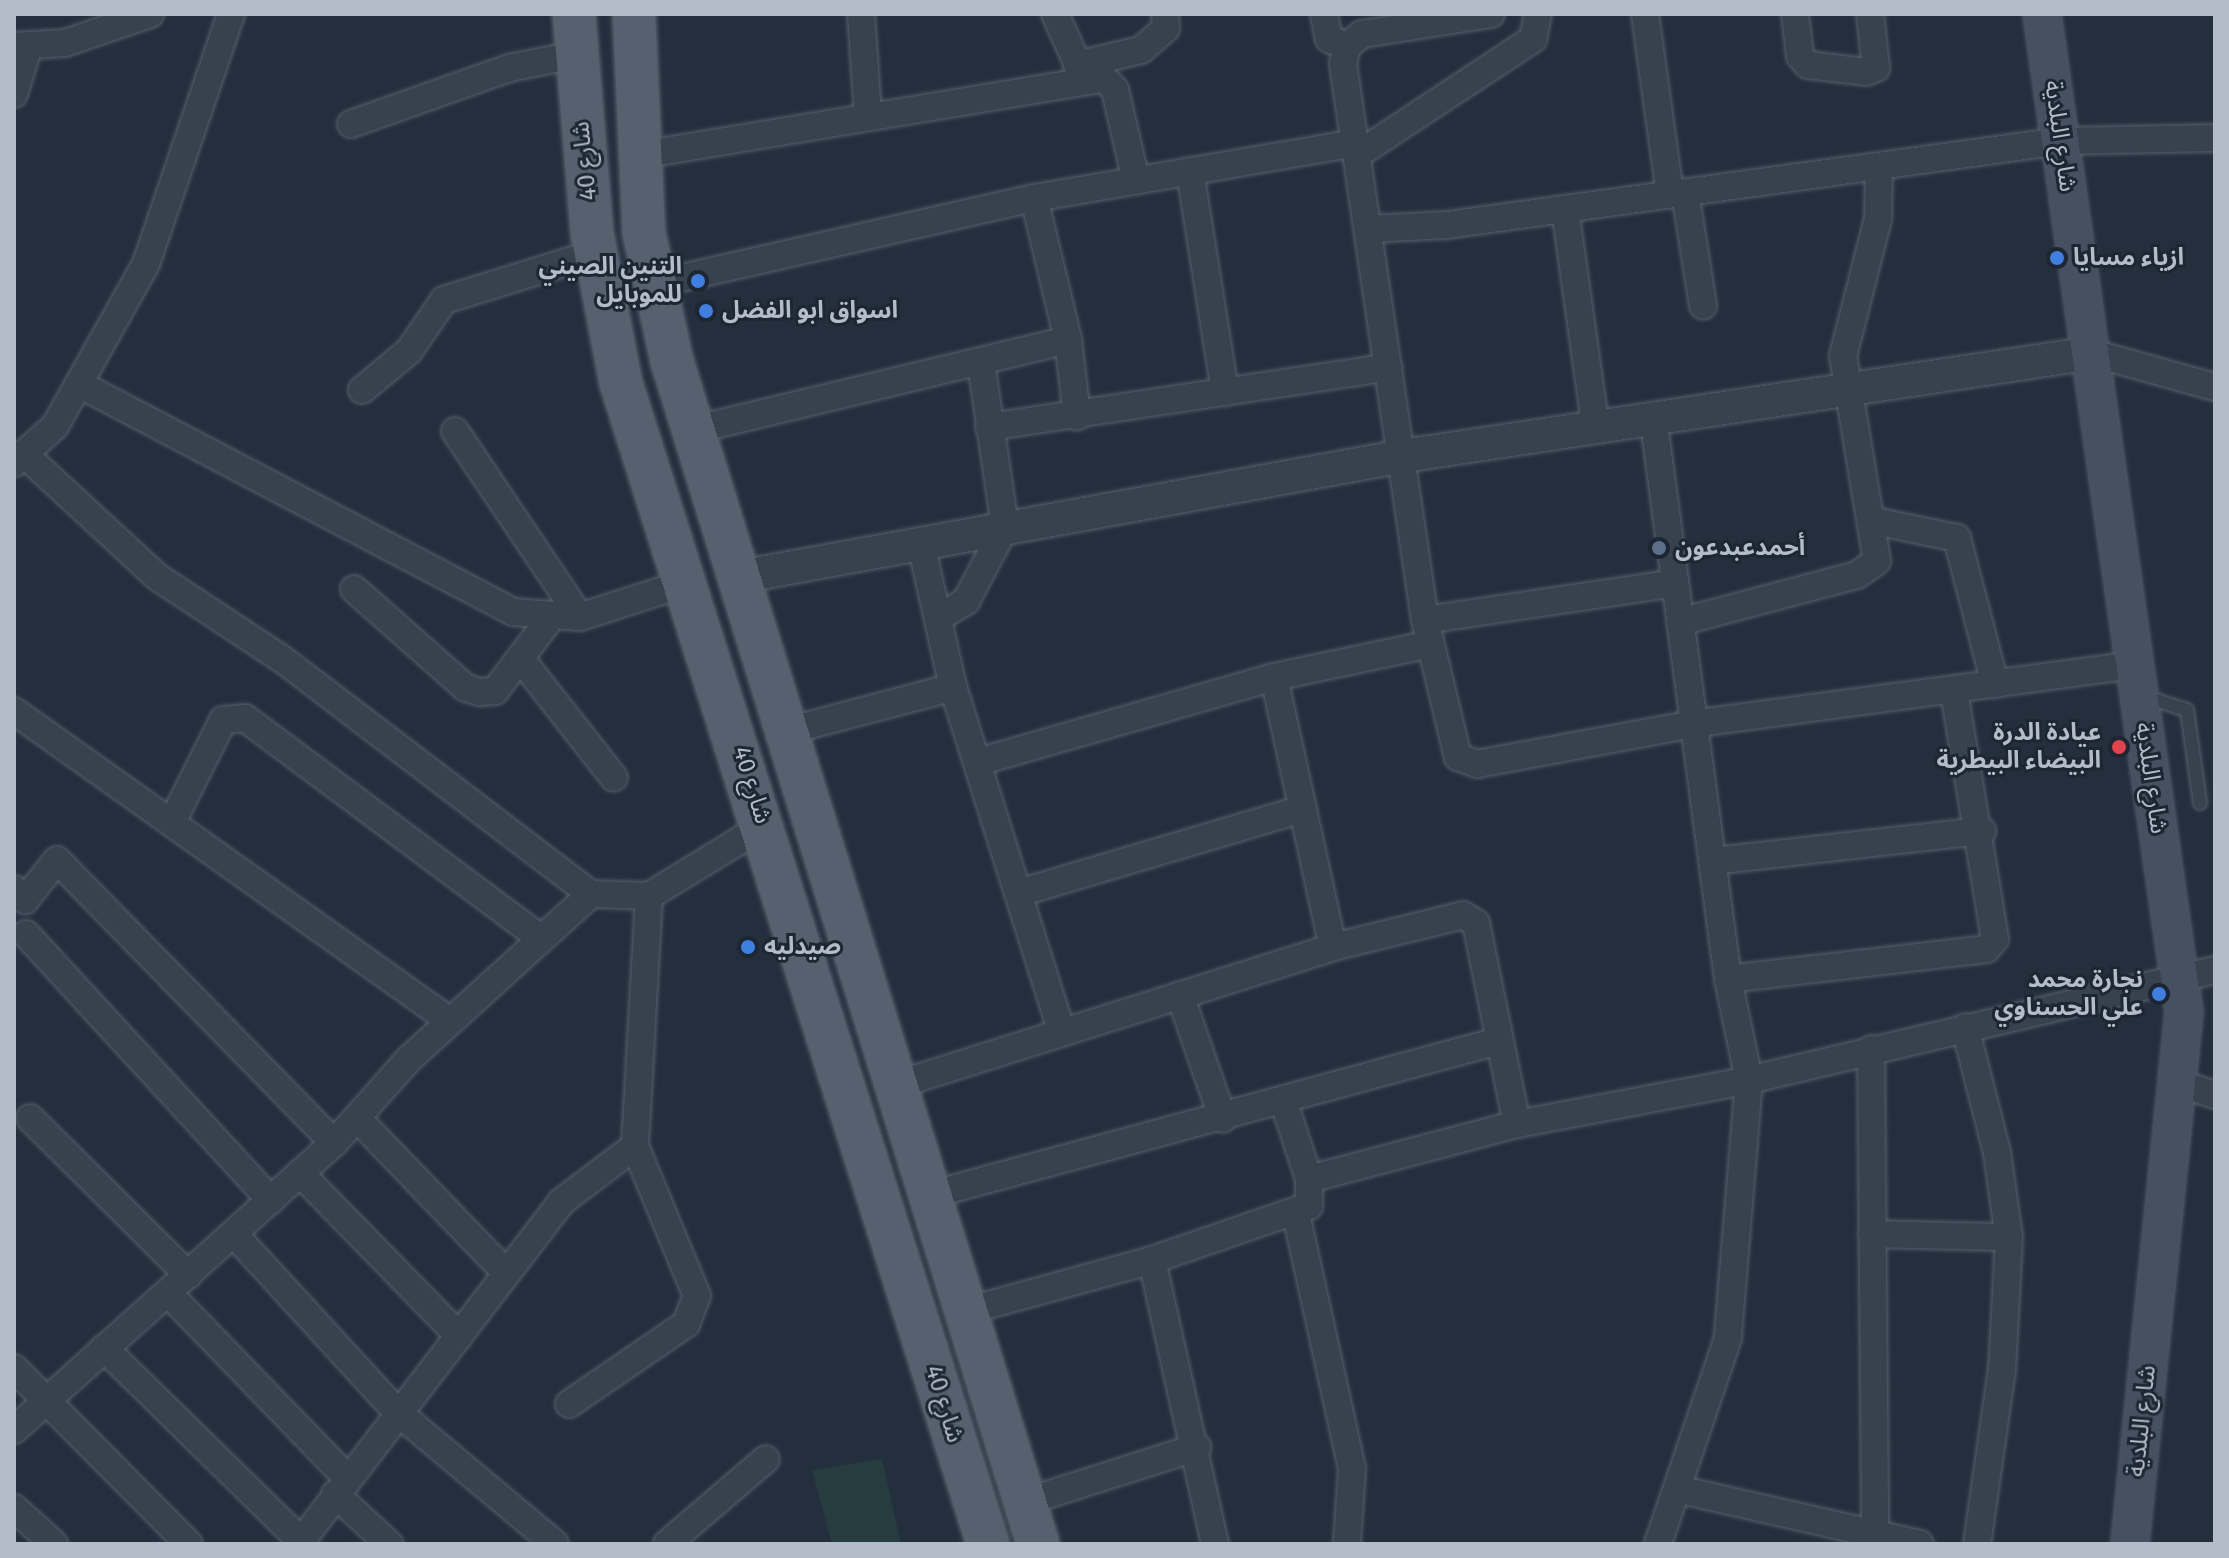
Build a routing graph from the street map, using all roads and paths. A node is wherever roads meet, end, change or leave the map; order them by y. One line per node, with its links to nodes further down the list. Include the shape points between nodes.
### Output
1 (150, 14): 15 (street, via 65,43)
2 (231, 14): 39 (street, via 146,264)
3 (634, 14): 24 (main road, شارع 40)
4 (861, 14): 19 (street)
5 (1055, 14): 17 (street)
6 (1165, 14): 17 (street, via 1166,28 1141,50)
7 (1324, 14): 16 (street, via 1329,39)
8 (1491, 14): 16 (street, via 1362,34)
9 (1538, 14): 23 (street, via 1533,39)
10 (1645, 14): 28 (street)
11 (1795, 14): 12 (street, via 1800,56 1808,65 1866,72 1876,68)
12 (1870, 14)
13 (2042, 14): 22 (main road, شارع البلدية)
14 (574, 34): 20 (street, via 509,68); 32 (main road, شارع 40)
15 (22, 46): 18 (street)
16 (1347, 46): 23 (street)
17 (1081, 73): 19 (street); 27 (street, via 1104,78 1115,90)
18 (14, 94)
19 (868, 115): 24 (street)
20 (351, 124)
21 (2215, 138): 22 (street)
22 (2061, 141): 25 (street); 36 (main road, شارع البلدية)
23 (1356, 149): 26 (street); 31 (street)
24 (641, 155): 33 (main road, شارع 40)
25 (1879, 166): 28 (street); 42 (street, via 1878,219 1843,356)
26 (1190, 171): 27 (street); 43 (street)
27 (1136, 180): 29 (street)
28 (1678, 193): 30 (street); 34 (street)
29 (1034, 198): 33 (street); 35 (street)
30 (1565, 209): 31 (street); 47 (street)
31 (1368, 229): 38 (street)
32 (596, 253): 41 (street, via 444,300 409,351); 56 (main road, شارع 40, via 621,383)
33 (655, 284): 48 (main road, شارع 40)
34 (1703, 306)
35 (1068, 340): 37 (street); 44 (street)
36 (2092, 353): 40 (street); 42 (street); 66 (main road, شارع البلدية)
37 (981, 363): 46 (street); 48 (street)
38 (1389, 367): 43 (street); 50 (street)
39 (79, 384): 51 (street, via 55,426); 59 (street, via 513,612)
40 (2215, 387)
41 (362, 390)
42 (1848, 391): 45 (street); 52 (street)
43 (1225, 392): 44 (street)
44 (1077, 416): 46 (street)
45 (1654, 423): 47 (street); 57 (street)
46 (989, 427): 53 (street)
47 (1596, 429): 50 (street)
48 (693, 430): 55 (main road, شارع 40)
49 (455, 431): 60 (street)
50 (1403, 456): 53 (street); 63 (street)
51 (19, 458): 83 (street, via 156,576 282,659)
52 (1870, 520): 62 (street, via 1877,561 1869,570); 67 (street, via 1957,538)
53 (1005, 527): 54 (street); 61 (street, via 966,601)
54 (921, 544): 55 (street); 61 (street)
55 (739, 577): 72 (main road, شارع 40)
56 (689, 582): 60 (street); 78 (main road, شارع 40)
57 (1675, 583): 62 (street); 63 (street)
58 (354, 589): 64 (street, via 466,688 495,691)
59 (553, 615): 60 (street); 64 (street)
60 (580, 617)
61 (938, 618): 68 (street)
62 (1680, 622): 71 (street)
63 (1427, 632): 65 (street); 71 (street, via 1451,741 1458,757 1477,764)
64 (520, 658): 74 (street)
65 (1274, 677): 73 (street); 76 (street)
66 (2138, 680): 67 (street); 75 (lane, via 2187,710); 89 (main road, شارع البلدية)
67 (1995, 684): 69 (street)
68 (953, 687): 72 (street); 73 (street)
69 (1954, 691): 71 (street); 79 (street)
70 (14, 711): 77 (street)
71 (1692, 724): 80 (street)
72 (787, 731): 99 (main road, شارع 40)
73 (978, 762): 82 (street)
74 (614, 778)
75 (2200, 803)
76 (1303, 809): 82 (street); 87 (street)
77 (172, 822): 86 (street, via 223,720 245,718); 92 (street)
78 (765, 825): 84 (street); 141 (main road, شارع 40)
79 (1982, 831): 80 (street); 90 (street, via 1998,927 1986,949)
80 (1714, 861): 90 (street)
81 (14, 889): 106 (street, via 25,900 57,860)
82 (1022, 892): 94 (street)
83 (591, 894): 84 (street); 86 (street)
84 (649, 896): 107 (street)
85 (26, 934): 111 (street)
86 (540, 938): 92 (street)
87 (1333, 947): 91 (street); 95 (street, via 1463,915 1476,923)
88 (2215, 970): 89 (street)
89 (2179, 978): 93 (street); 98 (main road, شارع البلدية)
90 (1728, 979): 97 (street)
91 (1180, 995): 94 (street); 104 (street)
92 (450, 1021): 103 (street)
93 (1965, 1027): 96 (street); 115 (street, via 1997,1153)
94 (1062, 1032): 99 (street)
95 (1498, 1041): 101 (street); 105 (street)
96 (1871, 1049): 97 (street); 114 (street)
97 (1749, 1080): 105 (street); 131 (street, via 1728,1338)
98 (2178, 1083): 100 (street); 148 (main road, شارع البلدية)
99 (896, 1085): 110 (main road, شارع 40)
100 (2215, 1095)
101 (1284, 1103): 104 (street); 109 (street)
102 (30, 1118): 118 (street)
103 (357, 1118): 106 (street); 117 (street)
104 (1223, 1119): 110 (street)
105 (1517, 1124): 109 (street)
106 (334, 1143): 108 (street)
107 (635, 1146): 117 (street, via 561,1202); 125 (street, via 697,1296 686,1324)
108 (300, 1173): 111 (street); 121 (street)
109 (1309, 1179): 112 (street, via 1309,1206)
110 (930, 1195): 120 (main road, شارع 40)
111 (271, 1200): 113 (street)
112 (1296, 1214): 116 (street); 144 (street, via 1352,1468)
113 (234, 1234): 118 (street); 126 (street)
114 (1872, 1234): 115 (street); 134 (street)
115 (2009, 1237): 147 (street, via 2002,1369)
116 (1152, 1260): 120 (street); 128 (street)
117 (506, 1273): 121 (street)
118 (188, 1275): 119 (street)
119 (168, 1293): 122 (street); 130 (street)
120 (966, 1311): 132 (main road, شارع 40)
121 (459, 1336): 126 (street)
122 (104, 1348): 124 (street); 135 (street)
123 (14, 1368): 124 (street)
124 (44, 1403): 127 (street); 137 (street)
125 (569, 1404)
126 (396, 1411): 130 (street); 139 (street)
127 (14, 1430)
128 (1197, 1447): 132 (street); 143 (street)
129 (766, 1459): 140 (street)
130 (341, 1486): 135 (street); 138 (street)
131 (1677, 1489): 134 (street); 145 (street)
132 (1025, 1502): 142 (main road, شارع 40)
133 (14, 1508): 136 (street)
134 (1875, 1534): 146 (street)
135 (300, 1543)
136 (54, 1544)
137 (189, 1544)
138 (389, 1544)
139 (555, 1544)
140 (667, 1544)
141 (988, 1544)
142 (1038, 1544)
143 (1215, 1544)
144 (1347, 1544)
145 (1658, 1544)
146 (1920, 1544)
147 (1977, 1544)
148 (2130, 1544)

